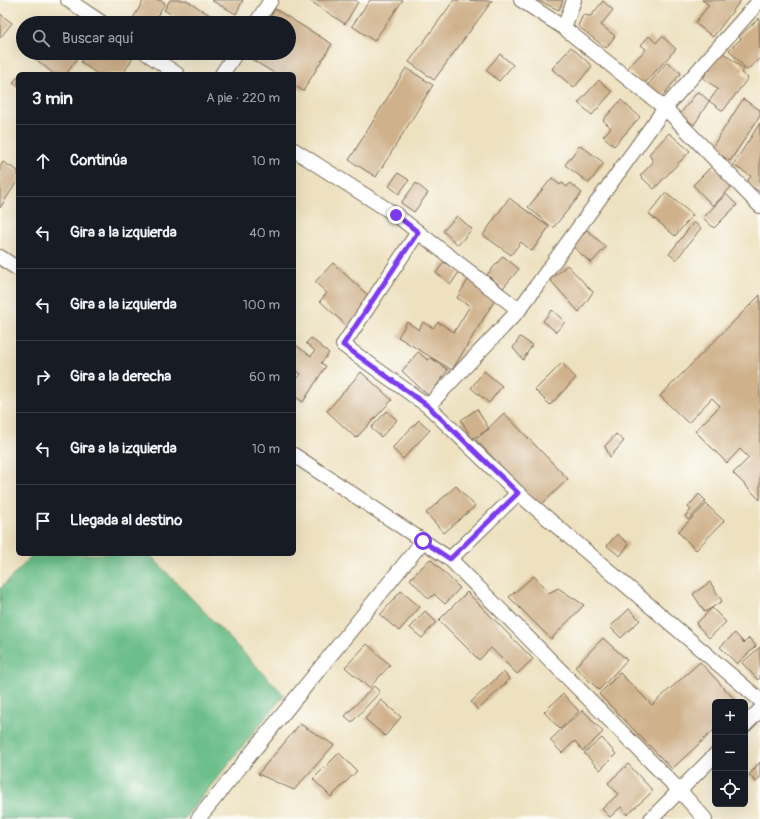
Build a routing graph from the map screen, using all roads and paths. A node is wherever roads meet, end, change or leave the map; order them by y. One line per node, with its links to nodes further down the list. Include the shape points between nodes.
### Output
1 (68, 0): 6 (street)
2 (271, 0): 7 (street)
3 (521, 0): 8 (street)
4 (574, 0): 8 (street)
5 (760, 0): 13 (street)
6 (92, 16)
7 (261, 16)
8 (564, 28): 13 (street)
9 (156, 60): 11 (street)
10 (231, 60): 12 (street)
11 (174, 72)
12 (223, 72)
13 (665, 108): 15 (street); 19 (street)
14 (296, 151): 16 (street, via 396,215)
15 (760, 206)
16 (418, 232): 19 (street); 20 (street, via 343,345)
17 (0, 257): 18 (street)
18 (16, 268)
19 (519, 310): 20 (street)
20 (428, 406): 22 (street)
21 (296, 455): 23 (street)
22 (518, 493): 24 (street); 25 (street)
23 (423, 541): 24 (street); 30 (street)
24 (450, 559): 29 (street)
25 (760, 700)
26 (760, 710): 27 (street)
27 (748, 722)
28 (712, 758): 29 (street)
29 (680, 791): 31 (street); 32 (street)
30 (198, 819)
31 (651, 819)
32 (705, 819)

